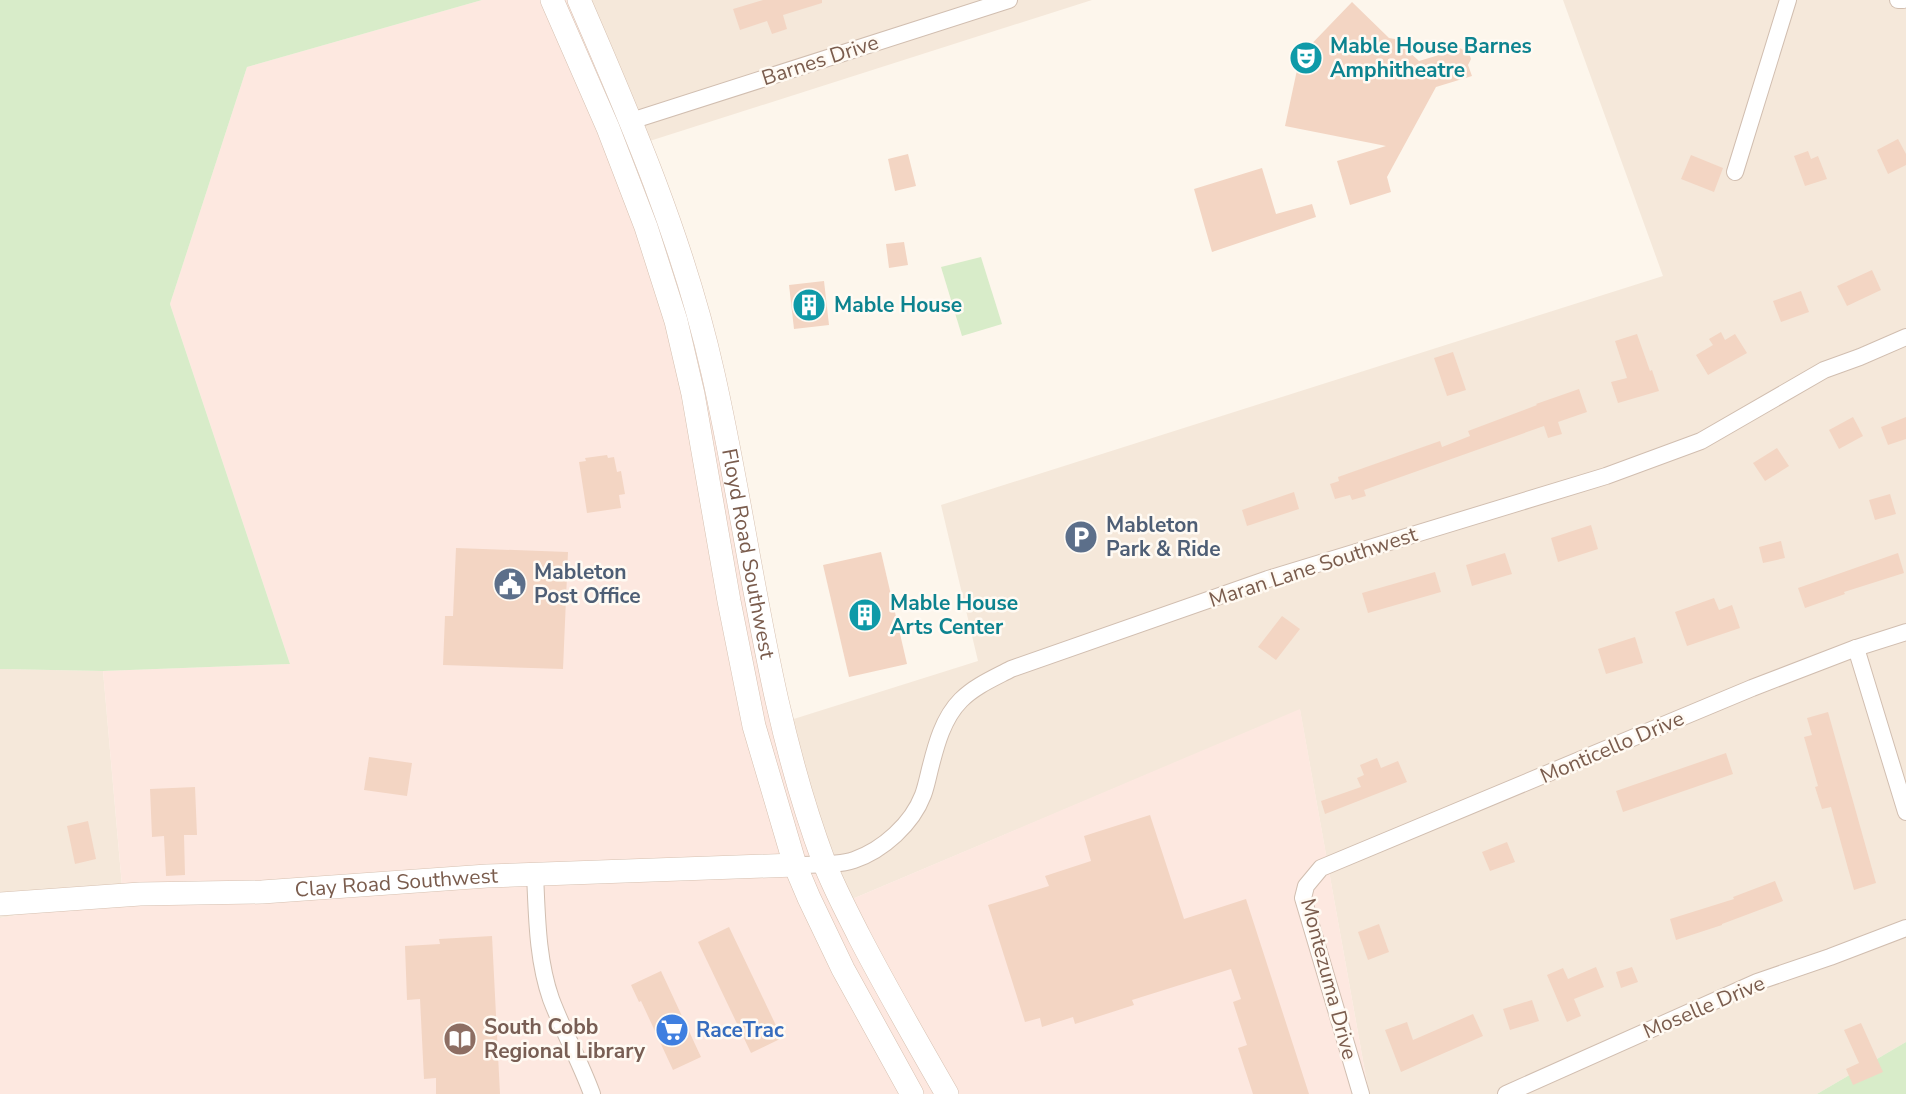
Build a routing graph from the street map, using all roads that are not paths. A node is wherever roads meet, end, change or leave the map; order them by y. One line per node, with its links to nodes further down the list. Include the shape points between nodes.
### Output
1 (552, 0): 12 (main road, Floyd Road Southwest, via 608,128 676,321 754,726)
2 (579, 0): 5 (main road, Floyd Road Southwest)
3 (1009, 0): 5 (street, Barnes Drive)
4 (1788, 0): 6 (street)
5 (631, 121): 11 (main road, Floyd Road Southwest, via 693,295 731,457 790,759)
6 (1735, 172)
7 (1906, 337): 11 (street, Maran Lane Southwest, via 1824,370 1701,441 1606,476 1268,579 1011,668 960,701 944,725 923,795 908,821 870,853 851,861)
8 (1906, 632): 9 (street, Monticello Drive)
9 (1856, 648): 10 (street); 13 (street, Monticello Drive)
10 (1906, 812)
11 (824, 863): 12 (street, Maran Lane Southwest); 19 (main road, Floyd Road Southwest, via 887,990)
12 (794, 865): 14 (main road, Clay Road Southwest); 18 (main road, Floyd Road Southwest, via 843,969)
13 (1321, 868): 20 (street, Montezuma Drive, via 1306,886 1303,898)
14 (535, 874): 15 (main road, Clay Road Southwest); 17 (street, via 544,971)
15 (0, 904)
16 (1906, 928): 21 (street, Moselle Drive, via 1757,982)
17 (592, 1094)
18 (912, 1094)
19 (947, 1094)
20 (1361, 1094)
21 (1506, 1094)

